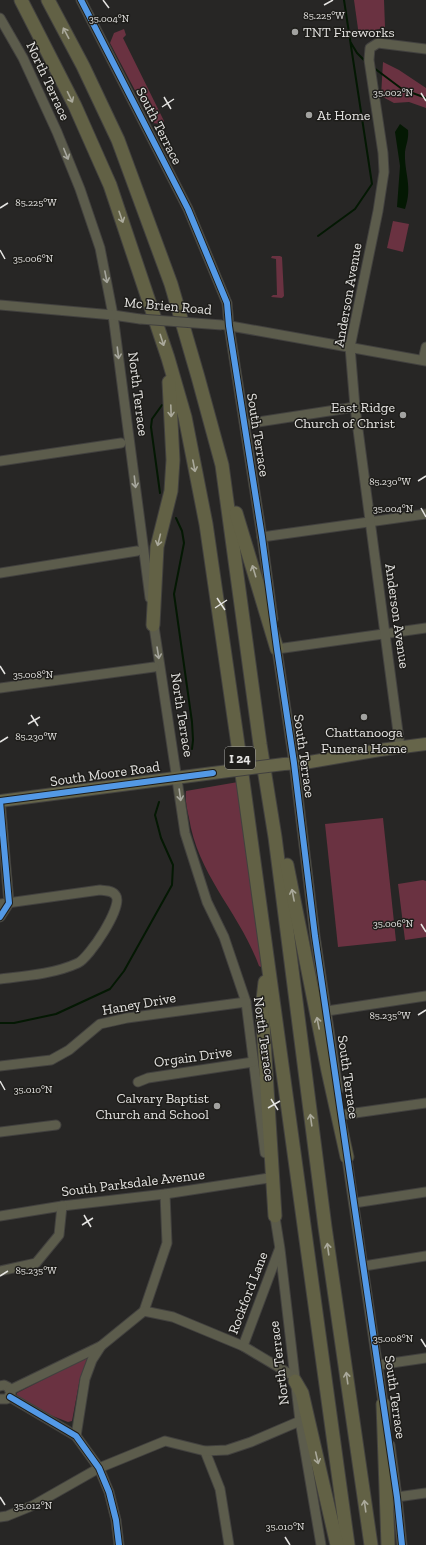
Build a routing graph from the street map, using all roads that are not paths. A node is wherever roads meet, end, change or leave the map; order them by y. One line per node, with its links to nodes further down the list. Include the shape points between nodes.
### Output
1 (21, 0): 11 (highway, I 24, one-way to 11, via 75,106 110,185)
2 (48, 0): 17 (highway, I 24, one-way to 2, via 171,284 118,140)
3 (81, 0): 8 (street, South Terrace, via 188,209 227,303)
4 (0, 18): 7 (street, North Terrace, one-way to 7, via 23,58 80,189 100,248)
5 (426, 49): 9 (street, Anderson Avenue, via 378,43 370,48 369,60 384,172)
6 (0, 305): 7 (street, Mc Brien Road)
7 (113, 315): 8 (street, Mc Brien Road, bridge); 23 (street, North Terrace, one-way to 23)
8 (226, 325): 9 (street, Mc Brien Road); 14 (street, South Terrace)
9 (350, 347): 12 (street, Mc Brien Road); 13 (street, Anderson Avenue)
10 (426, 347): 12 (street)
11 (168, 358): 23 (highway, one-way to 23, via 173,460 171,491 157,546); 37 (highway, I 24, one-way to 37, via 185,417 206,524)
12 (425, 361)
13 (355, 407): 14 (street); 19 (street, Anderson Avenue)
14 (245, 424): 20 (street, South Terrace)
15 (121, 442): 16 (street)
16 (0, 461)
17 (222, 465): 26 (highway, one-way to 17); 34 (highway, I 24)
18 (426, 514): 19 (street)
19 (370, 522): 20 (street); 25 (street, Anderson Avenue)
20 (262, 537): 26 (street, South Terrace)
21 (137, 551): 22 (street)
22 (0, 573)
23 (154, 625): 32 (street, North Terrace, one-way to 32)
24 (426, 628): 25 (street)
25 (386, 634): 26 (street); 30 (street, Anderson Avenue)
26 (277, 649): 31 (street, South Terrace)
27 (154, 667): 28 (street)
28 (0, 688)
29 (426, 744): 30 (main road, South Moore Road)
30 (400, 748): 31 (main road, South Moore Road, via 304,763)
31 (289, 763): 32 (main road, South Moore Road, bridge); 41 (street, South Terrace)
32 (177, 776): 33 (main road, South Moore Road); 40 (street, North Terrace, one-way to 40, via 185,832 193,860 207,902 224,937)
33 (0, 801): 35 (street)
34 (275, 837): 49 (highway, one-way to 34, via 284,851); 83 (highway, I 24, one-way to 34, via 324,1219)
35 (5, 903): 36 (street); 38 (street, via 100,890 111,891 118,902 116,910 89,954 79,963 46,973)
36 (0, 917)
37 (268, 966): 56 (highway, via 262,1008); 82 (highway, I 24)
38 (0, 980)
39 (426, 996): 41 (street)
40 (246, 1002): 42 (street, North Terrace); 43 (street, Haney Drive, via 100,1024 69,1050 50,1060)
41 (327, 1011): 46 (street, South Terrace)
42 (253, 1062): 44 (street, Orgain Drive, via 148,1078); 50 (street, North Terrace)
43 (0, 1066)
44 (138, 1082)
45 (426, 1103): 46 (street)
46 (342, 1115): 49 (street, South Terrace)
47 (56, 1124): 48 (street)
48 (0, 1132)
49 (347, 1157): 53 (street, South Terrace)
50 (269, 1178): 52 (street, South Parksdale Avenue); 56 (street, North Terrace)
51 (426, 1192): 53 (street)
52 (165, 1194): 54 (street, South Parksdale Avenue); 61 (street, via 167,1243)
53 (354, 1203): 59 (street, South Terrace)
54 (62, 1206): 55 (street, South Parksdale Avenue); 60 (street, via 59,1235 36,1263)
55 (0, 1216)
56 (275, 1216): 57 (street, North Terrace)
57 (280, 1249): 63 (street, Rockford Lane); 66 (street, North Terrace)
58 (426, 1256): 59 (street)
59 (364, 1266): 65 (street, South Terrace)
60 (0, 1271)
61 (144, 1311): 62 (street); 63 (street, via 173,1317)
62 (102, 1346): 68 (street); 72 (street, via 92,1360 85,1379)
63 (243, 1346): 66 (street)
64 (426, 1358): 65 (street)
65 (378, 1365): 70 (street, South Terrace)
66 (295, 1379): 71 (street, North Terrace); 81 (highway, one-way to 81, via 302,1393)
67 (0, 1386): 68 (street, via 4,1385)
68 (10, 1393): 69 (street, via 3,1400); 72 (street)
69 (0, 1399)
70 (383, 1404): 76 (street, South Terrace); 84 (highway)
71 (300, 1421): 73 (street, via 227,1450); 80 (street, North Terrace)
72 (76, 1436): 74 (street)
73 (205, 1451): 74 (street, via 165,1441); 79 (street, via 220,1489)
74 (99, 1468): 77 (street, via 34,1505); 78 (street, via 109,1492)
75 (426, 1493): 76 (street)
76 (397, 1497): 85 (street, South Terrace)
77 (0, 1517)
78 (119, 1545)
79 (229, 1545)
80 (321, 1545)
81 (337, 1545)
82 (348, 1545)
83 (371, 1545)
84 (388, 1545)
85 (402, 1545)

